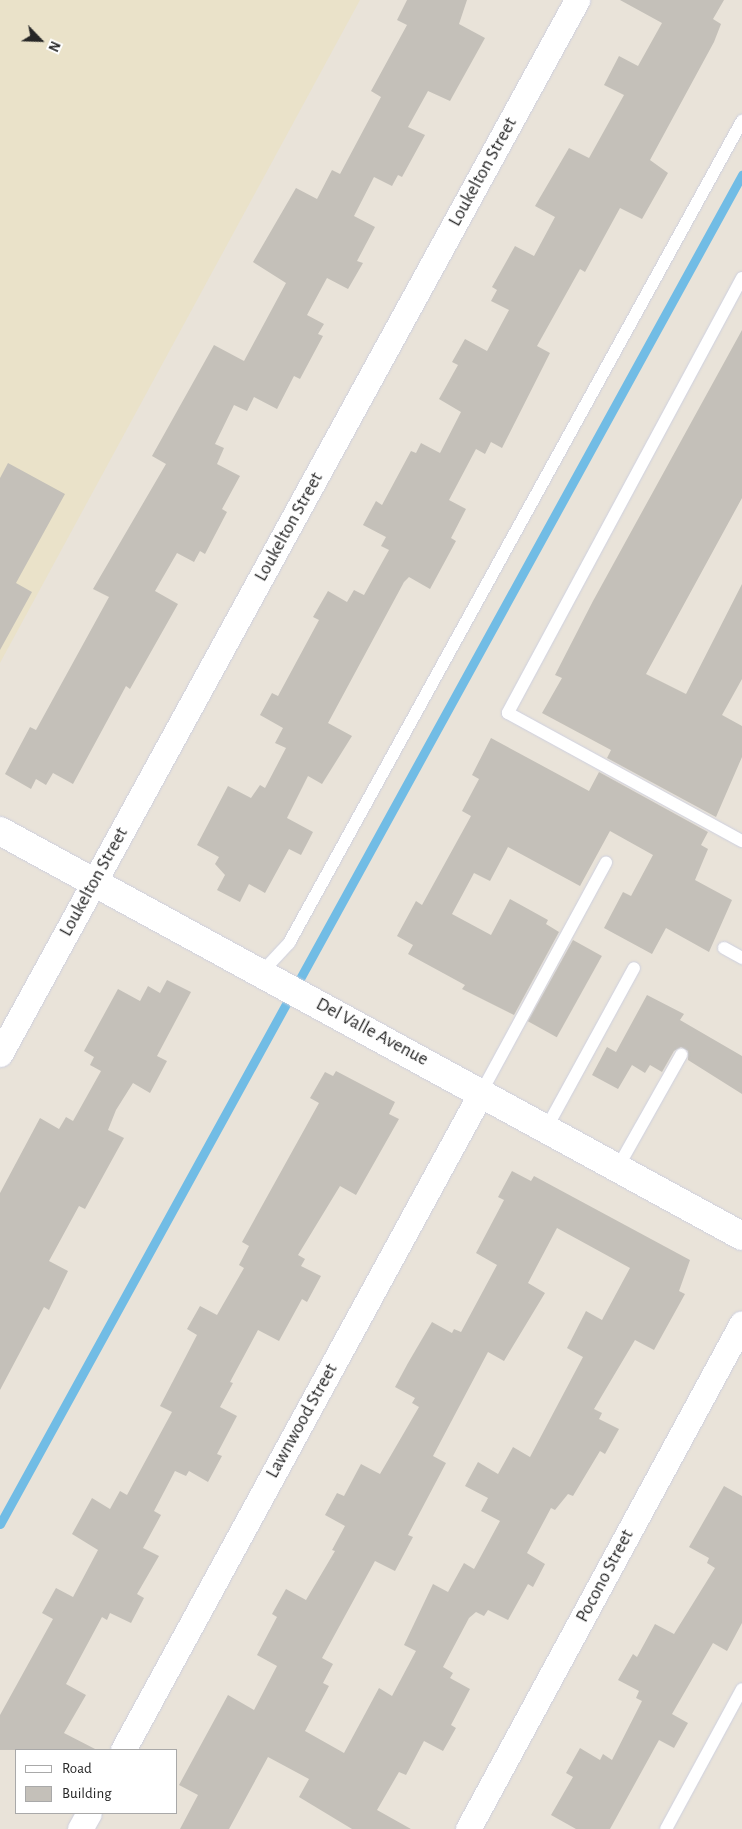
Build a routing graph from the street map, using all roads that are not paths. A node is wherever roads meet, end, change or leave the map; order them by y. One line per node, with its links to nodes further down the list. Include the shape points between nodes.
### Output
1 (577, 0): 7 (street, Loukelton Street)
2 (742, 121): 11 (lane, via 290,943)
3 (742, 278): 5 (lane, via 508,713)
4 (0, 831): 7 (street, Del Valle Avenue)
5 (742, 841)
6 (606, 863): 14 (lane)
7 (95, 882): 11 (street, Del Valle Avenue); 12 (street, Loukelton Street)
8 (724, 948): 9 (lane)
9 (742, 958)
10 (634, 968): 15 (lane)
11 (268, 975): 14 (street, Del Valle Avenue)
12 (0, 1054)
13 (681, 1055): 16 (lane)
14 (482, 1091): 15 (street, Del Valle Avenue); 20 (street, Lawnwood Street)
15 (547, 1128): 16 (street, Del Valle Avenue)
16 (618, 1167): 17 (street, Del Valle Avenue)
17 (742, 1236)
18 (742, 1323): 23 (street, Pocono Street)
19 (742, 1689): 24 (lane)
20 (124, 1749)
21 (88, 1814): 22 (street)
22 (80, 1829)
23 (468, 1829)
24 (666, 1829)

